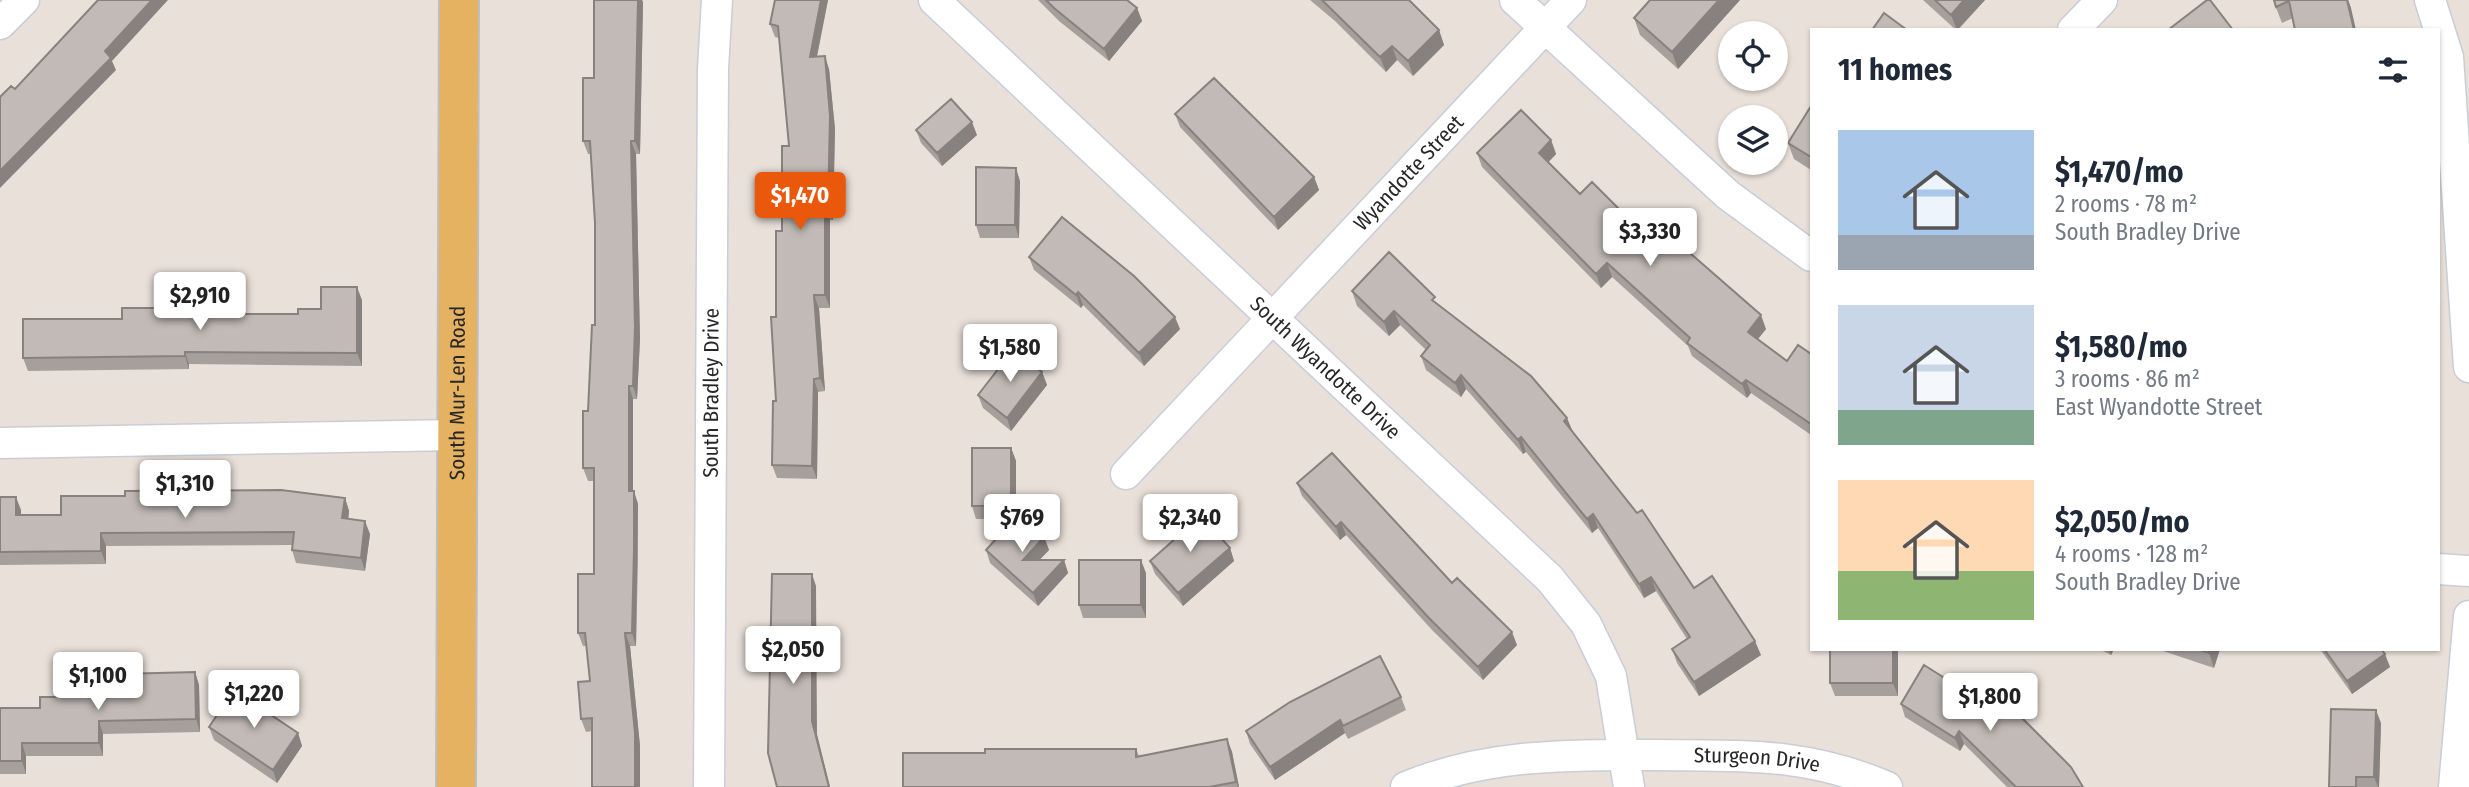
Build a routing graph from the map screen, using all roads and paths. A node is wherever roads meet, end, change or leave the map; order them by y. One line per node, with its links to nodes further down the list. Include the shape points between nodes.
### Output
1 (24, 0): 9 (street)
2 (459, 0): 18 (main road, South Mur-Len Road)
3 (717, 0): 26 (street, South Bradley Drive)
4 (934, 0): 15 (street, South Wyandotte Drive)
5 (1515, 0): 10 (street)
6 (1571, 0): 10 (street, Wyandotte Street)
7 (2102, 0): 11 (street)
8 (2430, 0): 12 (street)
9 (0, 24)
10 (1545, 28): 14 (street, via 1728,195); 15 (street, Wyandotte Street)
11 (2075, 28)
12 (2439, 28)
13 (2440, 32): 16 (street, via 2448,57)
14 (1810, 255)
15 (1272, 317): 20 (street, Wyandotte Street); 24 (street, South Wyandotte Drive, via 1550,579 1579,615 1611,676)
16 (2468, 337): 17 (street)
17 (2469, 368)
18 (457, 435): 19 (street); 25 (main road, South Mur-Len Road)
19 (0, 443)
20 (1126, 474)
21 (2440, 569): 22 (street)
22 (2469, 571)
23 (2469, 615): 30 (street)
24 (1624, 755): 27 (street, Sturgeon Drive, via 1543,755 1491,761); 28 (street, South Wyandotte Drive); 29 (street, Sturgeon Drive, via 1802,760 1830,765)
25 (456, 787)
26 (709, 787)
27 (1406, 787)
28 (1629, 787)
29 (1887, 787)
30 (2454, 787)

